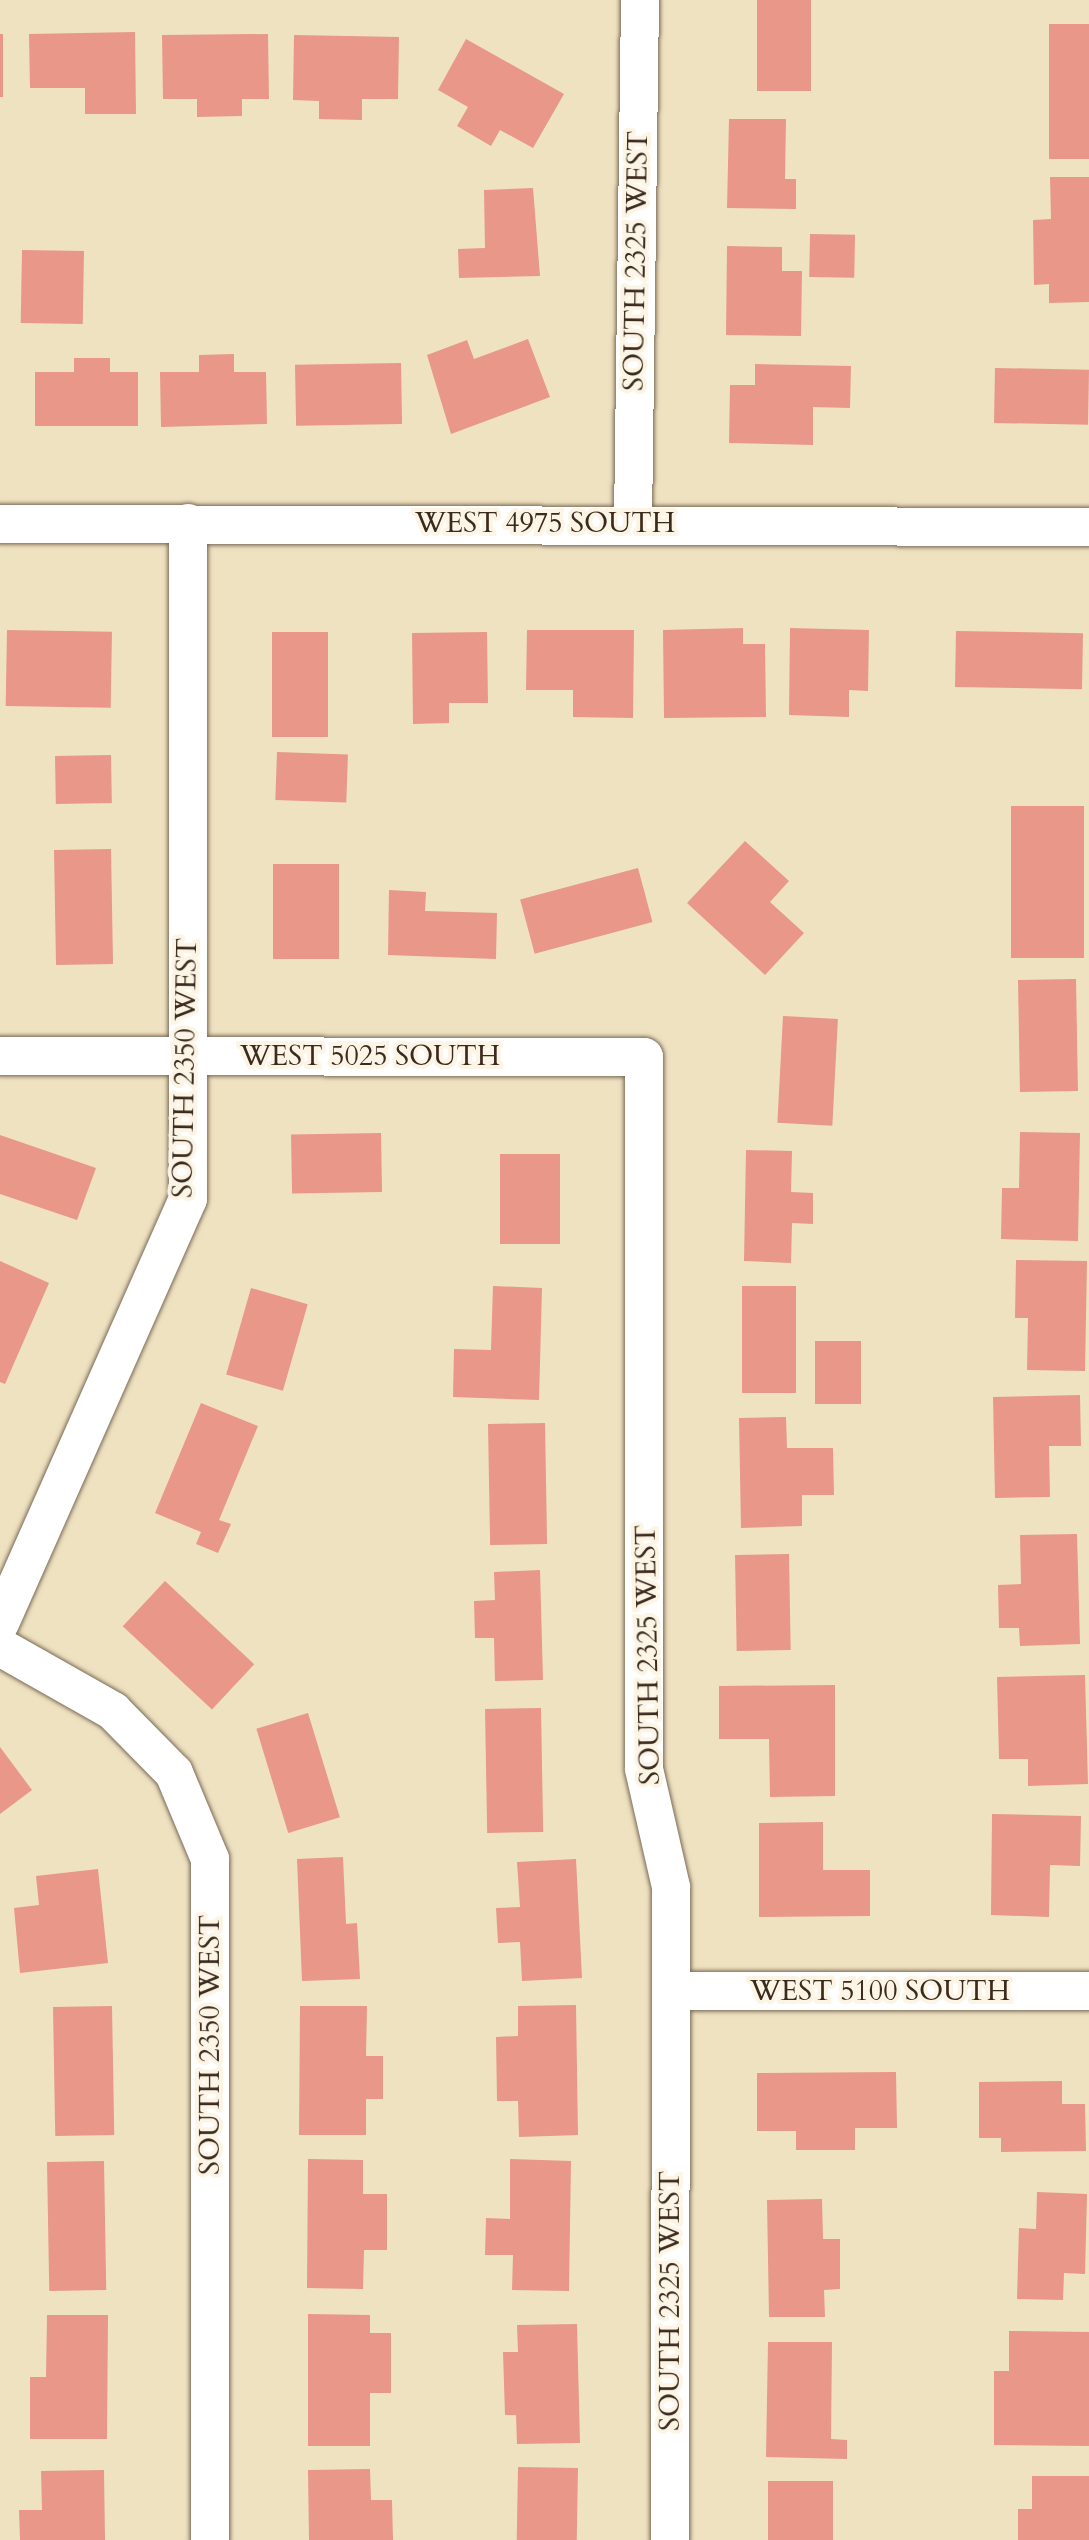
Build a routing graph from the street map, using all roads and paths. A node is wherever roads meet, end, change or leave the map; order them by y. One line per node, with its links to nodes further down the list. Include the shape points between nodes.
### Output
1 (640, 0): 2 (street, SOUTH 2325 WEST)
2 (633, 522): 3 (street, WEST 4975 SOUTH); 5 (street, WEST 4975 SOUTH)
3 (188, 523): 4 (street, WEST 4975 SOUTH); 7 (street, SOUTH 2350 WEST)
4 (0, 524)
5 (1089, 527)
6 (0, 1056): 7 (street, WEST 5025 SOUTH)
7 (188, 1056): 8 (street, WEST 5025 SOUTH); 9 (street, SOUTH 2350 WEST, via 188,1199)
8 (644, 1057): 11 (street, SOUTH 2325 WEST, via 644,1769 671,1887)
9 (0, 1623)
10 (0, 1647): 13 (street, SOUTH 2350 WEST, via 113,1711 174,1773 210,1859)
11 (671, 1991): 12 (street, WEST 5100 SOUTH); 14 (street, SOUTH 2325 WEST)
12 (1089, 1991)
13 (210, 2540)
14 (670, 2540)

